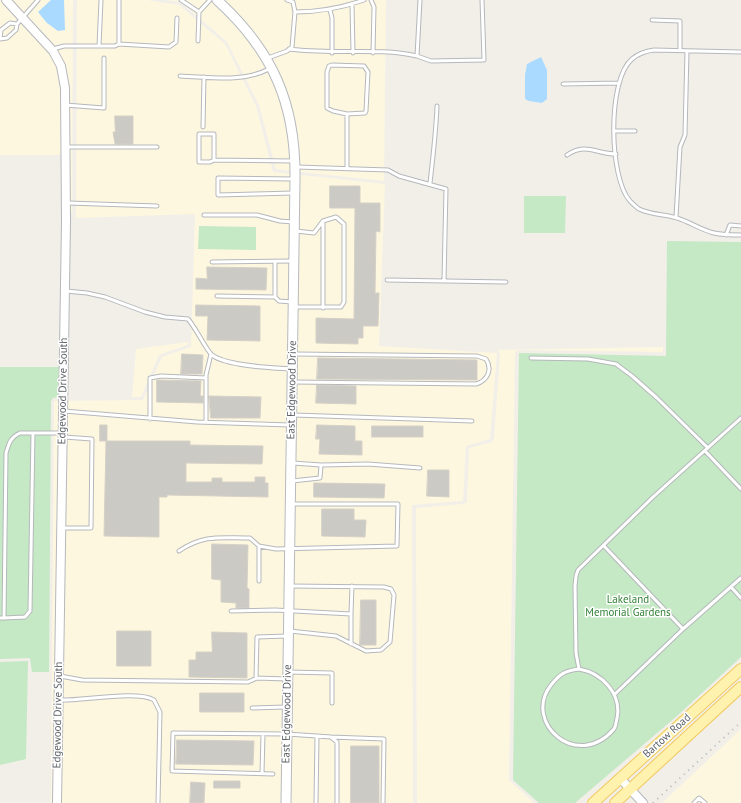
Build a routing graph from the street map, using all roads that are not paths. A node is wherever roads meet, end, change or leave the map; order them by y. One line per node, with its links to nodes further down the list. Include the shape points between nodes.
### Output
1 (6, 0): 19 (street, Edgewood Drive South)
2 (38, 0): 19 (lane)
3 (101, 0): 23 (lane)
4 (119, 0): 22 (lane)
5 (181, 0): 15 (lane)
6 (210, 0): 15 (lane)
7 (217, 0): 34 (main road, East Edgewood Drive, via 249,33)
8 (287, 0): 16 (lane, via 293,2)
9 (364, 0): 13 (lane)
10 (371, 0): 28 (lane, via 374,7)
11 (420, 0): 32 (lane)
12 (482, 0): 32 (lane, via 484,60 431,61)
13 (352, 4): 14 (lane); 31 (lane)
14 (330, 10): 16 (lane, via 314,13); 30 (lane)
15 (199, 12): 21 (lane)
16 (295, 12): 24 (lane, via 292,47)
17 (177, 18): 22 (lane, via 176,42 169,47)
18 (652, 20): 26 (lane, via 680,20)
19 (20, 21): 20 (lane, via 8,38); 20 (lane, via 10,23 1,30); 25 (street, Edgewood Drive South)
20 (0, 39)
21 (198, 41)
22 (119, 44): 23 (lane)
23 (99, 46): 25 (lane, via 64,46)
24 (289, 49): 30 (lane); 34 (lane)
25 (52, 50): 40 (street, Edgewood Drive South, via 61,66)
26 (680, 50): 27 (lane); 39 (lane, via 644,52 631,59)
27 (687, 51): 29 (lane); 59 (lane, via 686,134 680,147)
28 (373, 52): 31 (lane); 32 (lane, via 402,52)
29 (741, 52)
30 (332, 53): 31 (lane)
31 (353, 53)
32 (417, 56)
33 (104, 58): 40 (lane, via 104,108)
34 (266, 59): 35 (main road, East Edgewood Drive)
35 (271, 68): 37 (lane, via 245,78); 51 (main road, East Edgewood Drive, via 292,123)
36 (180, 76): 37 (lane)
37 (204, 77): 43 (lane)
38 (562, 84): 39 (lane)
39 (619, 84): 44 (lane)
40 (65, 105): 46 (street, Edgewood Drive South)
41 (437, 106): 54 (lane, via 436,142 433,148)
42 (347, 114): 42 (lane, via 366,111 367,68 329,66 327,108); 52 (lane)
43 (202, 127)
44 (614, 131): 45 (lane); 48 (lane)
45 (636, 131)
46 (66, 146): 47 (lane); 56 (street, Edgewood Drive South)
47 (157, 147)
48 (616, 154): 49 (lane, via 606,154 596,149 576,149); 59 (lane, via 629,200 646,212)
49 (567, 155)
50 (214, 160): 50 (lane, via 214,134 199,134 199,162); 51 (lane)
51 (295, 164): 52 (lane); 53 (main road, East Edgewood Drive)
52 (347, 169): 54 (lane, via 388,170 399,176)
53 (295, 179): 55 (main road, East Edgewood Drive); 55 (lane, via 218,178 218,194)
54 (430, 183): 69 (lane, via 446,189)
55 (295, 192): 61 (main road, East Edgewood Drive)
56 (66, 203): 57 (lane); 71 (street, Edgewood Drive South)
57 (157, 206)
58 (204, 215): 61 (lane, via 257,215)
59 (676, 217): 63 (lane, via 712,233)
60 (323, 221): 61 (lane, via 314,234); 75 (lane); 75 (lane, via 336,217 342,220 345,232 344,302 338,308)
61 (294, 226): 66 (main road, East Edgewood Drive)
62 (741, 226): 63 (lane, via 730,225)
63 (726, 235): 64 (lane)
64 (741, 235)
65 (275, 260): 66 (lane); 67 (lane); 73 (lane)
66 (294, 261): 74 (main road, East Edgewood Drive)
67 (212, 262)
68 (387, 280): 69 (lane)
69 (444, 281): 70 (lane)
70 (506, 282)
71 (64, 291): 76 (lane, via 105,297 145,312 188,319 197,329); 82 (street, Edgewood Drive South)
72 (217, 296): 73 (lane)
73 (275, 297): 74 (lane, via 279,301)
74 (293, 305): 75 (lane); 77 (main road, East Edgewood Drive)
75 (323, 308)
76 (211, 354): 79 (lane, via 216,358 249,366); 80 (lane)
77 (293, 354): 79 (main road, East Edgewood Drive); 81 (lane, via 477,356 486,359 490,370 487,378 476,384)
78 (531, 358): 91 (lane, via 588,358 616,364 657,398)
79 (292, 369): 81 (main road, East Edgewood Drive)
80 (206, 378): 85 (lane, via 150,378); 87 (lane)
81 (292, 382): 83 (main road, East Edgewood Drive)
82 (62, 411): 85 (lane); 90 (street, Edgewood Drive South)
83 (292, 415): 86 (lane); 88 (main road, East Edgewood Drive)
84 (741, 418): 91 (lane)
85 (150, 419): 87 (lane)
86 (472, 421)
87 (206, 422): 88 (lane)
88 (292, 425): 92 (main road, East Edgewood Drive)
89 (33, 433): 90 (lane); 96 (lane, via 20,433 9,441); 115 (lane, via 30,612 25,617)
90 (62, 435): 100 (street, Edgewood Drive South); 100 (lane, via 92,438 92,446 91,528)
91 (706, 450): 98 (lane); 102 (lane, via 653,497)
92 (291, 463): 93 (lane); 97 (main road, East Edgewood Drive)
93 (321, 465): 94 (lane, via 368,464); 97 (lane, via 320,478)
94 (420, 468)
95 (0, 469): 96 (lane)
96 (6, 469): 115 (lane)
97 (290, 481): 99 (main road, East Edgewood Drive)
98 (741, 489)
99 (290, 504): 103 (main road, East Edgewood Drive); 103 (lane, via 398,504 397,546)
100 (61, 528): 122 (street, Edgewood Drive South)
101 (259, 546): 103 (lane); 104 (lane, via 250,538 203,539); 106 (lane)
102 (604, 546): 116 (lane); 119 (lane, via 578,570 576,576 576,653)
103 (290, 549): 107 (main road, East Edgewood Drive)
104 (179, 551)
105 (740, 580): 109 (lane)
106 (259, 581)
107 (289, 586): 108 (lane); 111 (main road, East Edgewood Drive)
108 (352, 586): 113 (lane); 118 (lane, via 384,586 391,589 394,595 390,642 385,648 373,652)
109 (731, 587): 110 (lane); 116 (lane)
110 (741, 598)
111 (289, 611): 112 (lane); 113 (lane); 117 (main road, East Edgewood Drive)
112 (230, 612)
113 (351, 614): 118 (lane)
114 (0, 618): 115 (lane)
115 (4, 618)
116 (683, 629): 125 (lane)
117 (288, 633): 118 (lane, via 336,636); 121 (main road, East Edgewood Drive); 123 (lane, via 257,637)
118 (351, 644)
119 (579, 669): 125 (lane, via 596,674); 125 (lane, via 566,671 557,678 547,690 543,705 544,717 552,733 562,741 573,746 588,746 608,736 617,721)
120 (741, 669): 136 (main road, Bartow Road)
121 (288, 675): 123 (lane); 127 (lane, via 332,673); 128 (main road, East Edgewood Drive)
122 (59, 676): 123 (lane, via 82,680 248,682); 126 (street, Edgewood Drive South)
123 (257, 678)
124 (741, 686): 137 (main road, Bartow Road)
125 (615, 694)
126 (58, 700): 138 (street, Edgewood Drive South); 139 (lane, via 98,697 147,697 154,700 160,712)
127 (332, 703)
128 (287, 707): 129 (lane); 131 (main road, East Edgewood Drive)
129 (252, 708)
130 (263, 734): 131 (lane); 134 (lane); 134 (lane, via 173,733 172,741 172,771)
131 (287, 734): 132 (lane); 140 (main road, East Edgewood Drive)
132 (317, 736): 133 (lane); 141 (lane)
133 (331, 737): 142 (lane, via 337,742); 143 (lane, via 384,739)
134 (262, 773): 135 (lane)
135 (273, 774)
136 (620, 778): 137 (street); 144 (main road, Bartow Road)
137 (630, 789): 145 (main road, Bartow Road); 146 (street)
138 (57, 803)
139 (158, 803)
140 (286, 803)
141 (316, 803)
142 (337, 803)
143 (383, 803)
144 (593, 803)
145 (615, 803)
146 (643, 803)
147 (694, 803): 148 (lane, via 699,798)
148 (704, 803)

